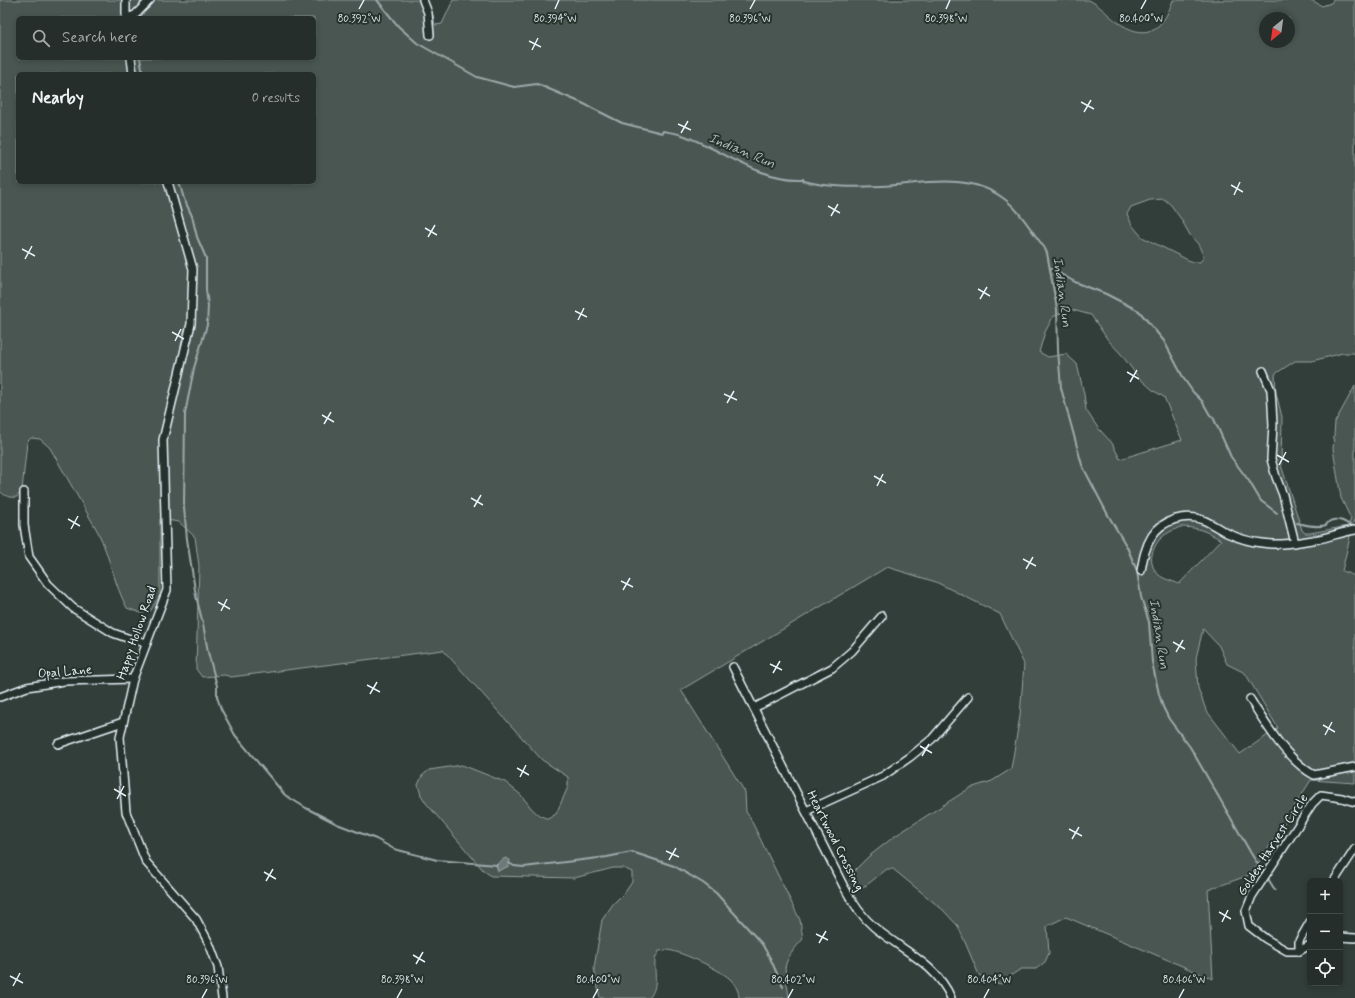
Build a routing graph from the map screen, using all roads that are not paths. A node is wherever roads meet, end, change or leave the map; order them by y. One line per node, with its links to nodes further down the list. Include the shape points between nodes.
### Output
1 (126, 0): 4 (street)
2 (150, 0): 5 (street)
3 (423, 0): 6 (street, via 428,13)
4 (126, 16)
5 (132, 16)
6 (430, 35)
7 (131, 60): 8 (street)
8 (133, 72)
9 (169, 184): 16 (street, Happy Hollow Road, via 193,269 191,324 163,440 167,590)
10 (1263, 371): 13 (street, via 1272,401 1271,459)
11 (24, 492): 16 (street, via 24,525 29,557 48,584 73,608 113,633)
12 (1355, 530): 13 (street)
13 (1295, 543): 14 (street, via 1263,544 1245,540 1202,520 1182,517 1162,526 1152,535 1144,554)
14 (1141, 571)
15 (882, 616): 22 (street, via 852,651 832,668)
16 (147, 643): 18 (street, Happy Hollow Road)
17 (733, 667): 22 (street, Heartwood Crossing)
18 (133, 679): 19 (street, Opal Lane, via 64,681 27,688); 23 (street, Happy Hollow Road)
19 (0, 697)
20 (968, 697): 27 (street, via 932,739 883,776)
21 (1250, 699): 25 (street, via 1269,729 1305,770 1314,775)
22 (754, 708): 27 (street, Heartwood Crossing)
23 (123, 722): 24 (street); 35 (street, Happy Hollow Road, via 120,736 126,812 146,862 196,919 209,943 218,967)
24 (58, 744)
25 (1355, 767)
26 (1355, 802): 34 (street, Golden Harvest Circle, via 1321,794 1252,896 1246,911 1249,926 1266,939 1286,951)
27 (806, 810): 36 (street, Heartwood Crossing, via 853,902 874,926 926,965 939,978)
28 (1355, 849): 29 (street)
29 (1336, 878)
30 (1307, 927): 34 (street, via 1299,941)
31 (1343, 937): 32 (street)
32 (1355, 938)
33 (1307, 947): 34 (street)
34 (1299, 951)
35 (222, 998)
36 (951, 998)

